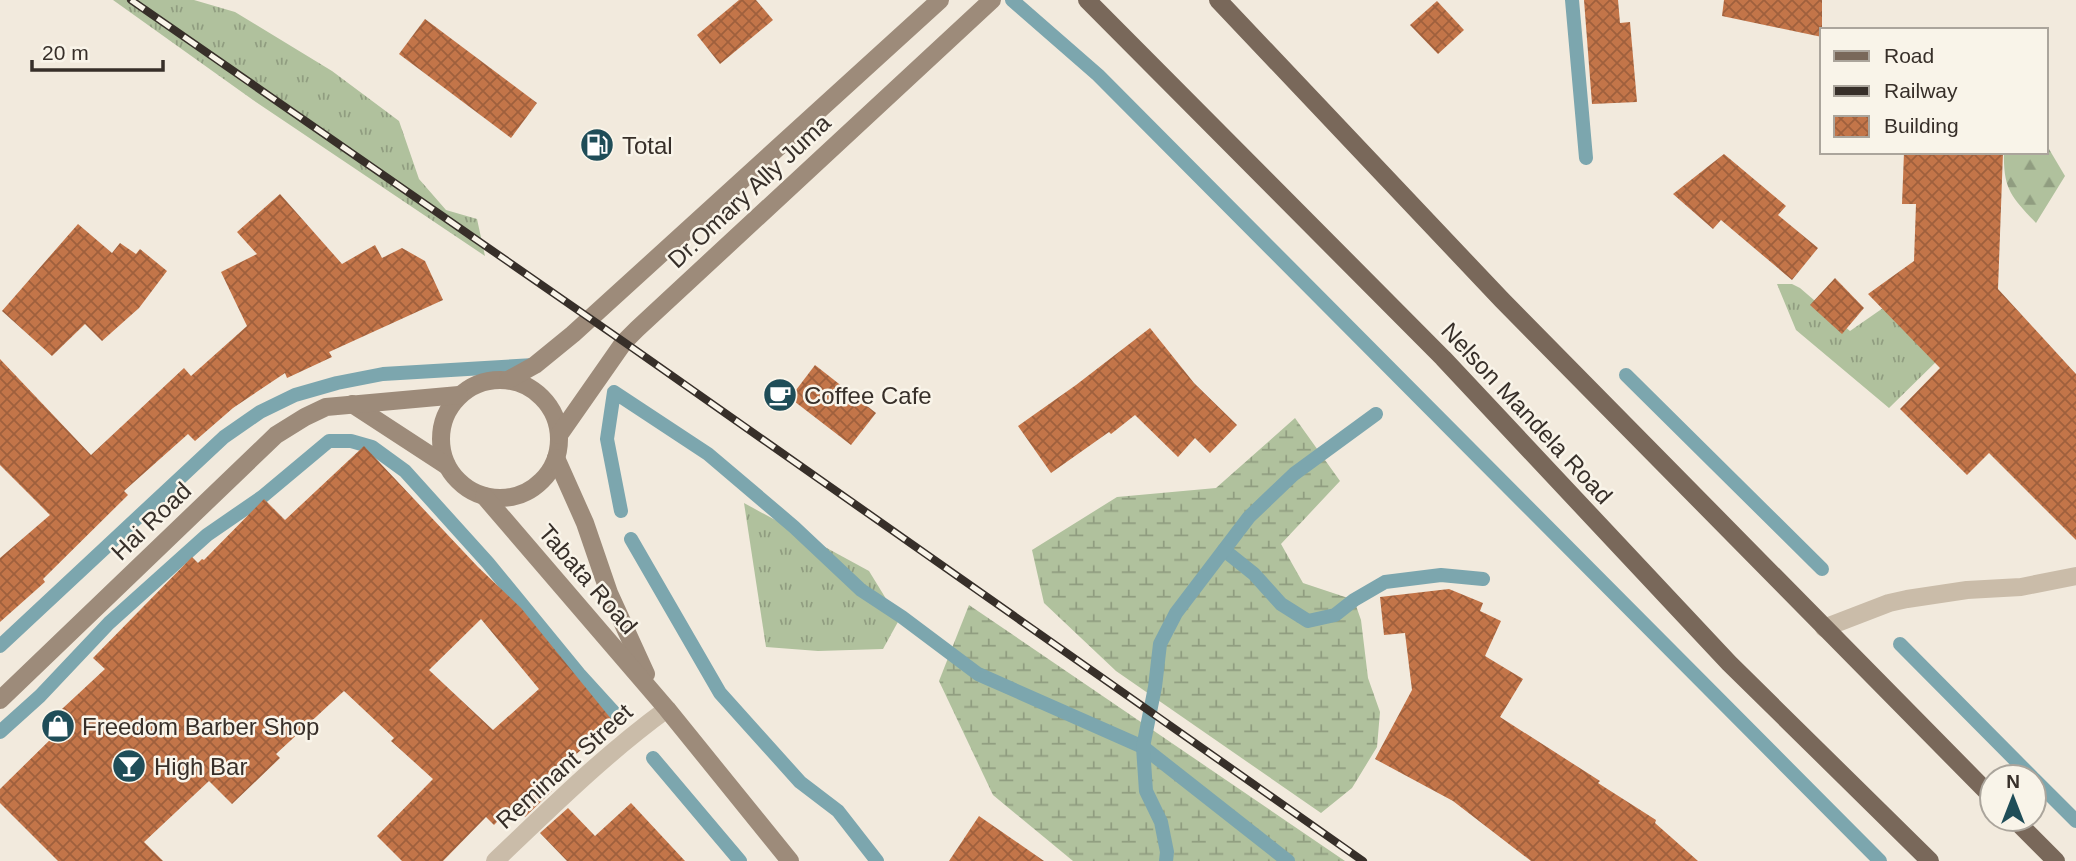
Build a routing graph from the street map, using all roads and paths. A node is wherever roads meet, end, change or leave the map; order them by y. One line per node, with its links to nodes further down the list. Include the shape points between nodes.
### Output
1 (940, 0): 5 (main road, Dr.Omary Ally Juma, via 573,334)
2 (992, 0): 8 (main road, Dr.Omary Ally Juma, via 624,342)
3 (1087, 0): 21 (main road, Nelson Mandela Road, via 1443,358 1729,663)
4 (1218, 0): 13 (main road, via 1502,300)
5 (508, 380): 6 (main road, via 482,382); 8 (main road, via 543,398)
6 (459, 395): 7 (main road, Hai Road); 10 (main road, via 441,429)
7 (352, 404): 10 (main road); 15 (main road, Hai Road, via 304,416 276,436)
8 (559, 435): 9 (main road)
9 (556, 458): 11 (main road, via 548,474 528,491 502,498); 14 (main road, Tabata Road)
10 (447, 466): 11 (main road, via 463,484)
11 (484, 496): 14 (main road, Tabata Road)
12 (2076, 576): 13 (street, via 1907,599)
13 (1824, 628): 17 (main road)
14 (654, 693): 16 (main road, Tabata Road)
15 (0, 700)
16 (667, 709): 19 (street, Reminant Street, via 632,734); 20 (main road, Tabata Road)
17 (1978, 783)
18 (2028, 833): 22 (main road)
19 (495, 861)
20 (790, 861)
21 (1930, 861)
22 (2056, 861)

